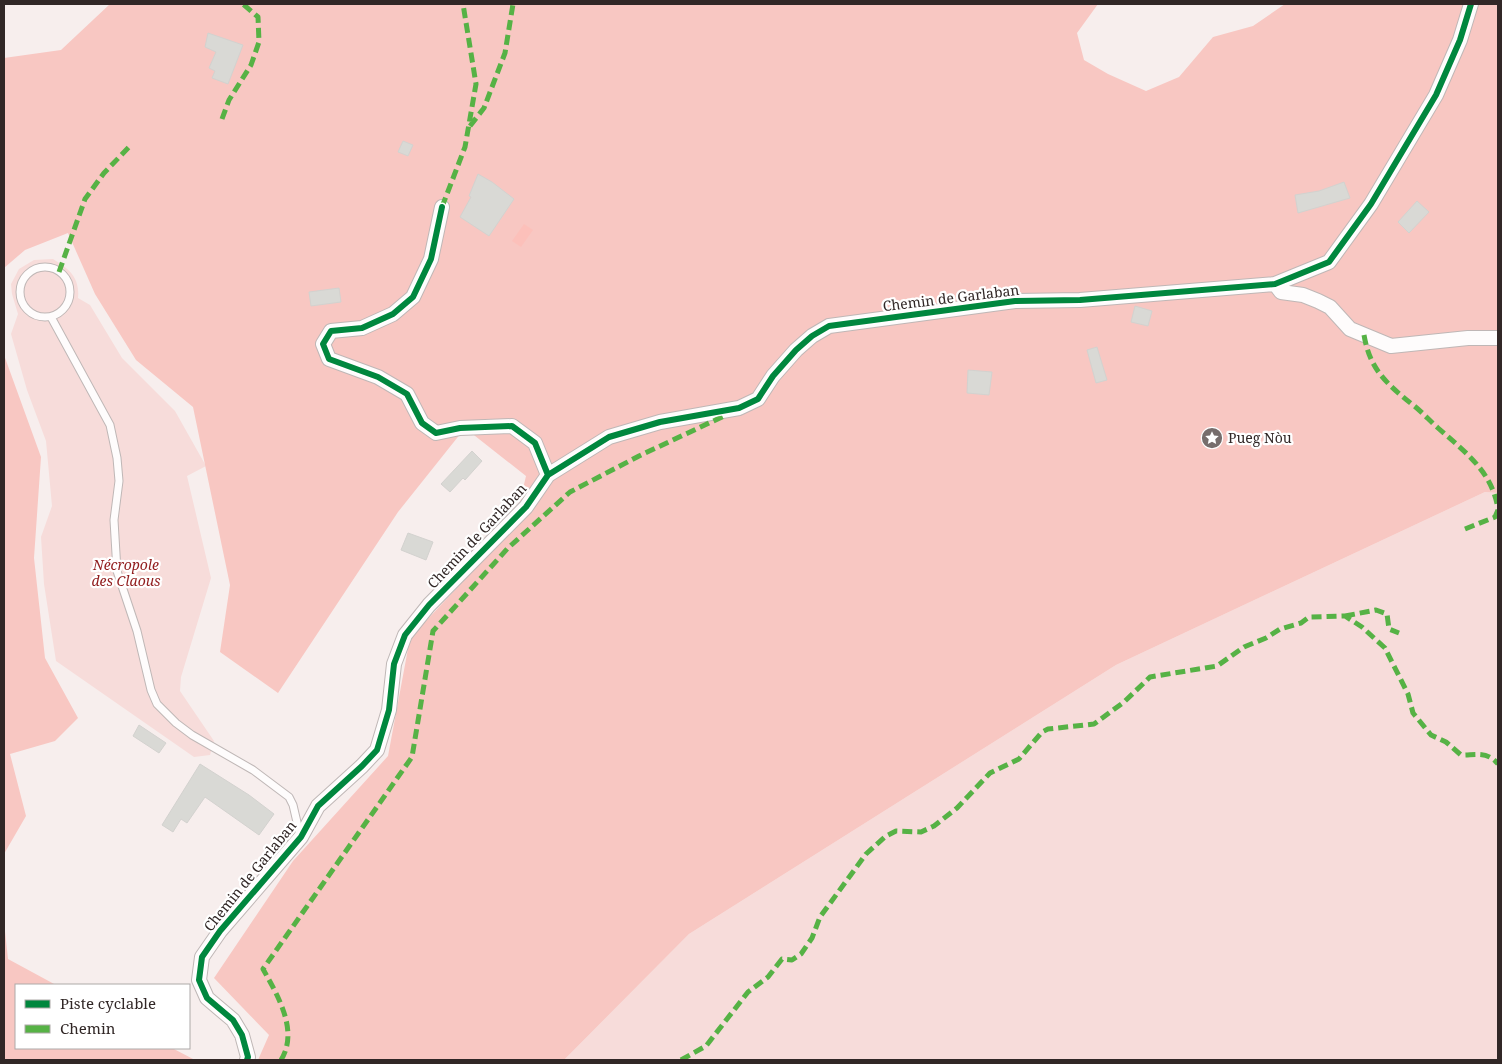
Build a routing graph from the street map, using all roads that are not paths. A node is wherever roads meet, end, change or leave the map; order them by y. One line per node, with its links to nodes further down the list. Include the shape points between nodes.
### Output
1 (1471, 4): 3 (street, Chemin de Garlaban, via 1460,40 1436,95 1371,204 1329,262)
2 (442, 207): 6 (street, via 431,259 413,297 393,314 362,328 331,331 324,344 329,359 378,377 407,394 422,423 436,433 460,428 512,426 535,443)
3 (1275, 284): 5 (street, via 1281,292 1303,295 1324,304 1350,329 1391,346); 6 (street, Chemin de Garlaban, via 1080,300 1014,301 829,326 796,350 758,399 739,408 660,422 609,437)
4 (51, 317): 4 (lane, via 40,318 30,314 20,296 20,285 25,276 44,267 55,269 69,284 68,304 61,313); 7 (lane, via 110,425 119,481 114,520 117,571 156,704 192,735 253,770 289,797)
5 (1498, 338)
6 (548, 475): 7 (street, Chemin de Garlaban, via 526,507 429,605 405,635 394,664 389,710 377,750 318,806)
7 (301, 837): 8 (street, Chemin de Garlaban, via 220,931 202,957 199,980 207,998 233,1020 242,1034)
8 (247, 1060)

